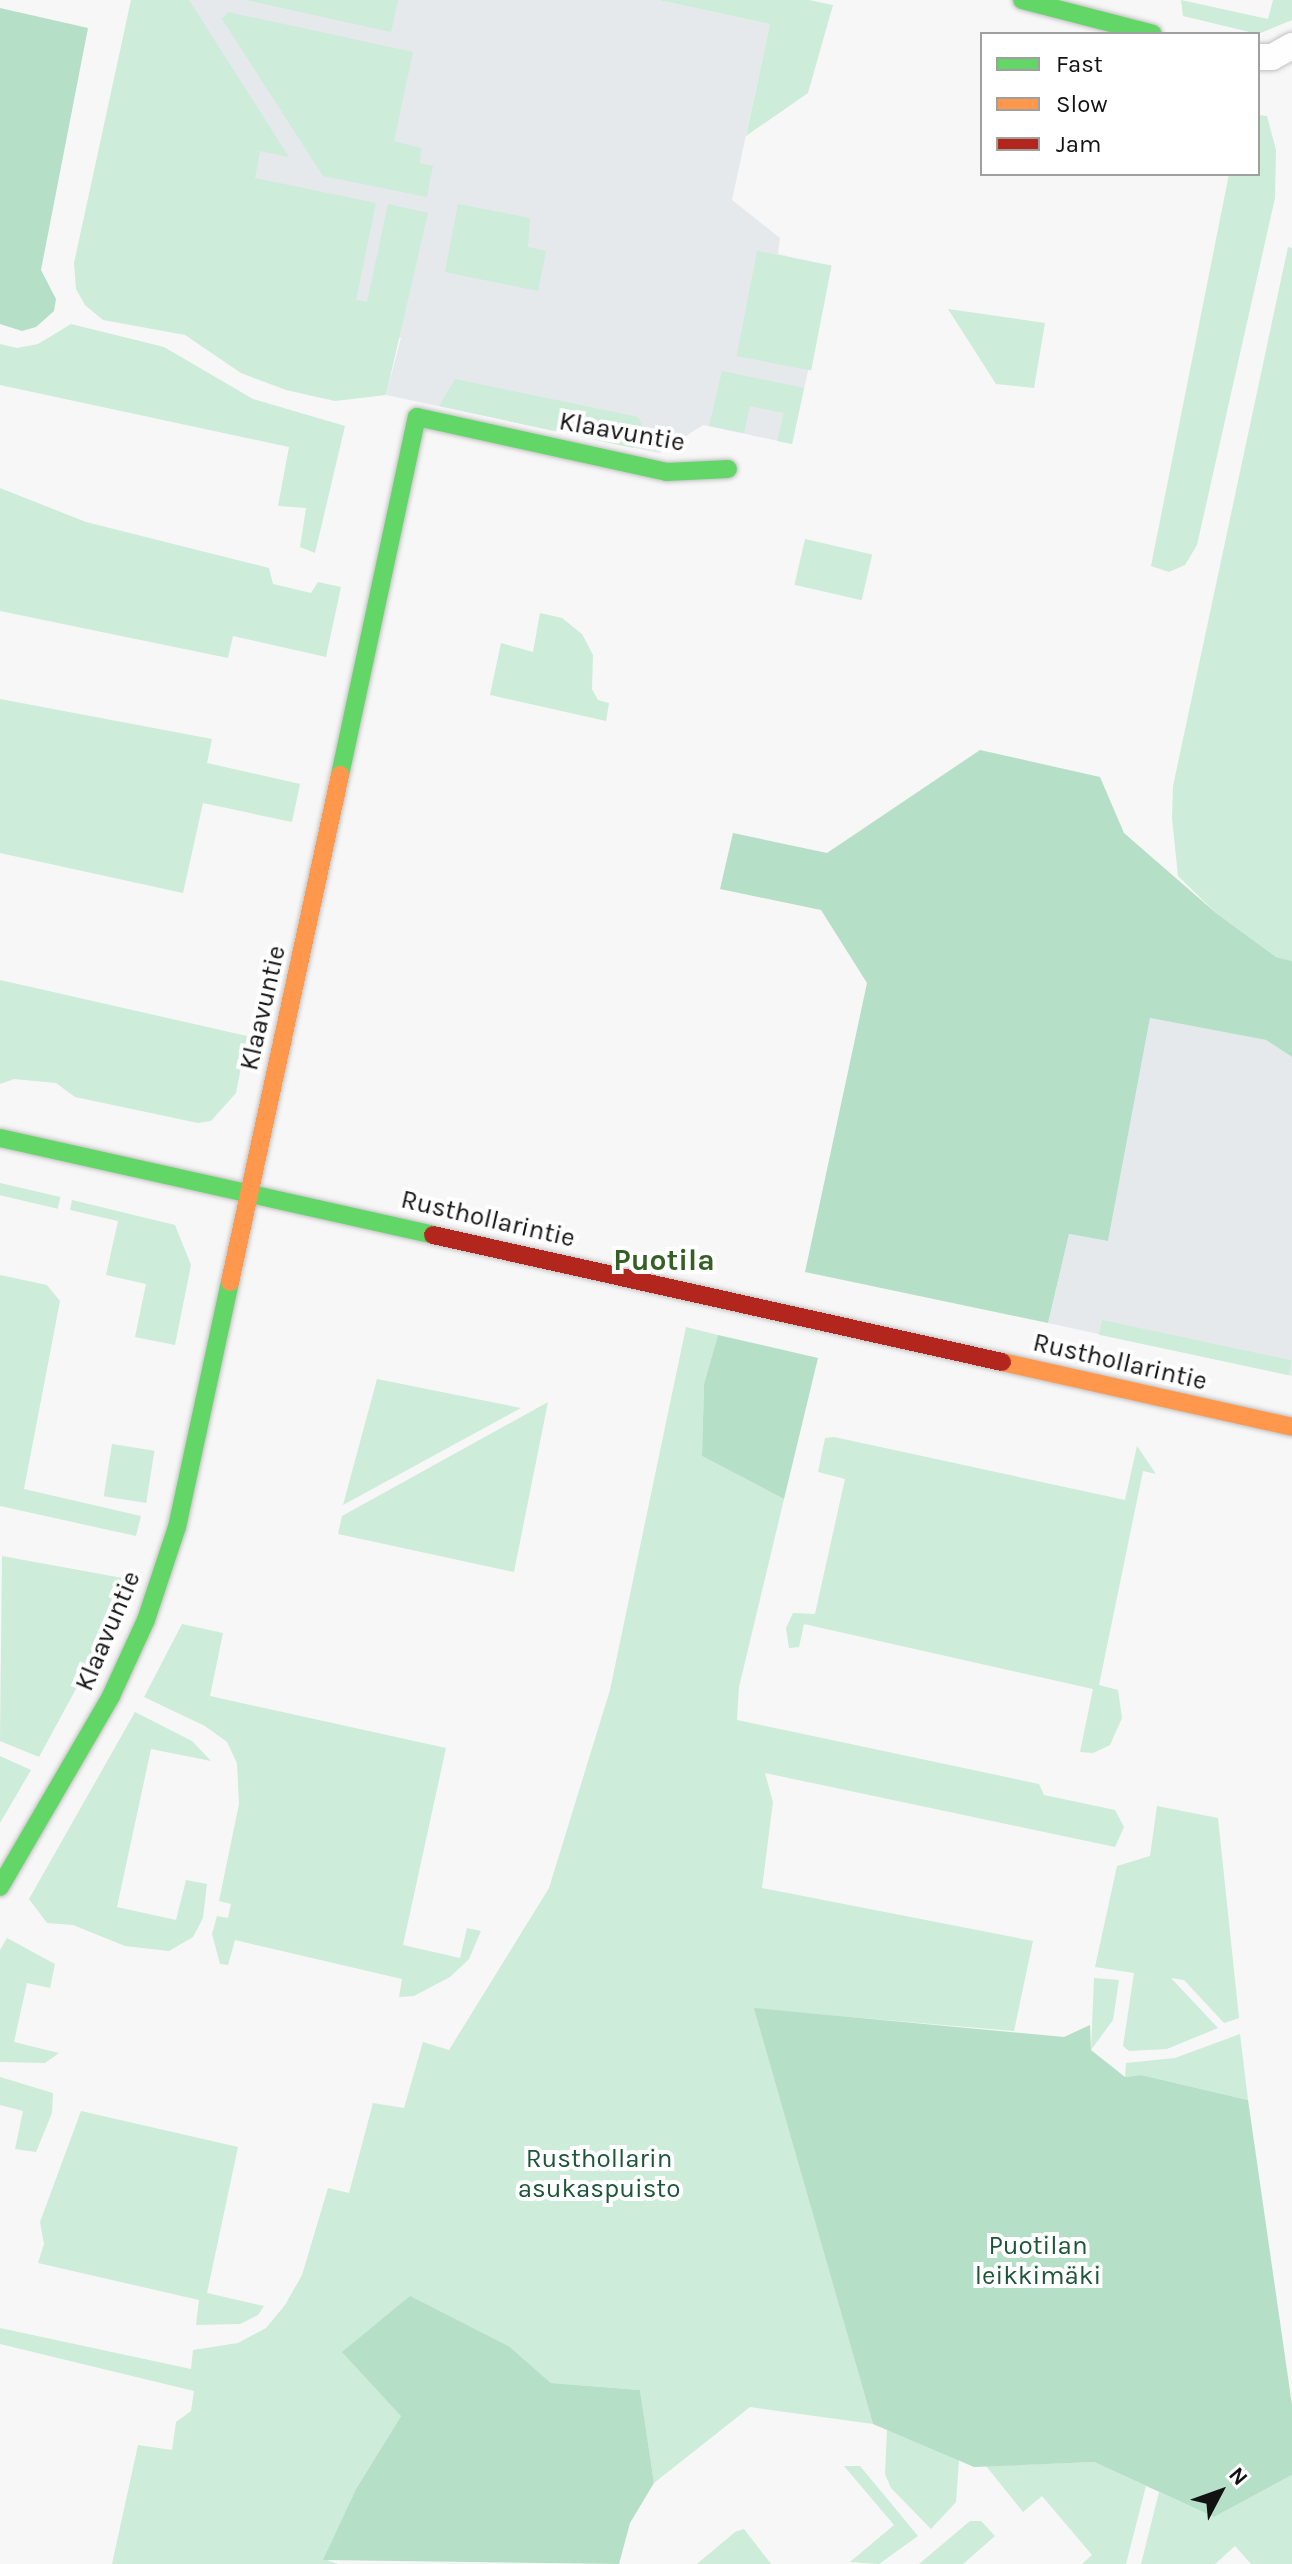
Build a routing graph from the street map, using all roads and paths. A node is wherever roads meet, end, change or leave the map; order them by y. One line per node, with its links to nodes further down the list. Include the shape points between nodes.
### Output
1 (1022, 0): 2 (street)
2 (1145, 32)
3 (1292, 46): 4 (street)
4 (1260, 57)
5 (728, 469): 7 (street, Klaavuntie, via 667,472 417,417 302,958)
6 (0, 1138): 7 (street, Rusthollarintie)
7 (246, 1191): 8 (street, Rusthollarintie); 9 (street, Klaavuntie, via 177,1527 146,1620 111,1696)
8 (1292, 1427)
9 (0, 1887)

